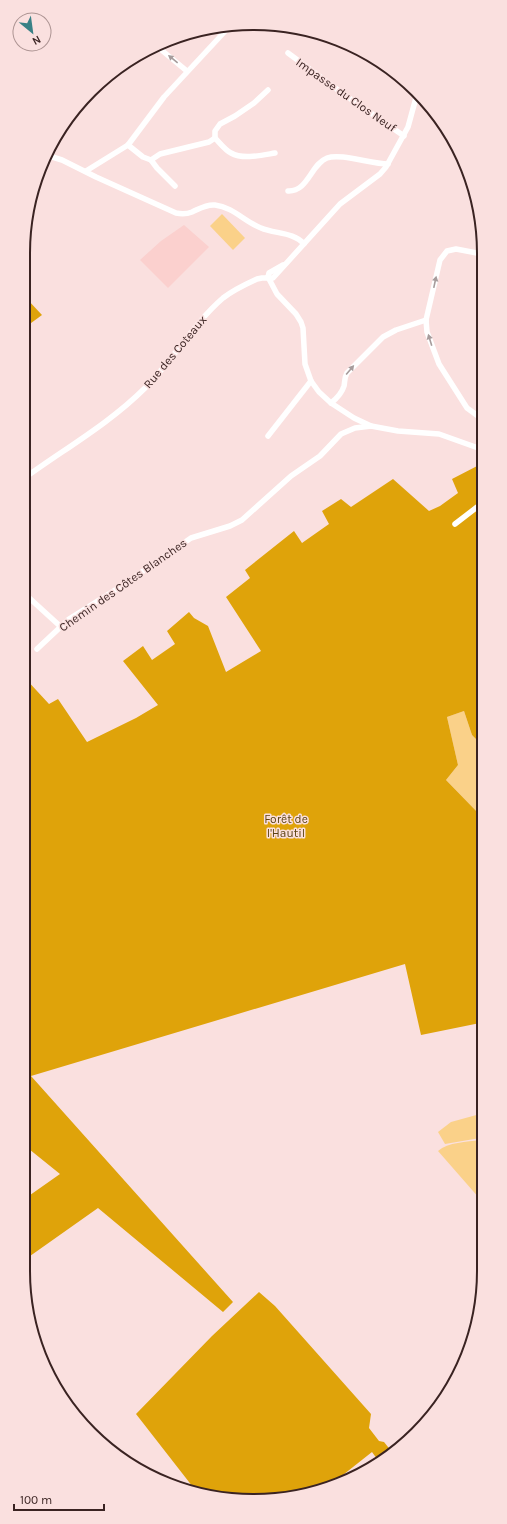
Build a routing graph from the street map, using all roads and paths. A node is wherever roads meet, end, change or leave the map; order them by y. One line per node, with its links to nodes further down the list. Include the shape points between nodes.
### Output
1 (224, 32): 4 (street)
2 (161, 50): 4 (street, one-way to 2)
3 (288, 54): 7 (street, Impasse du Clos Neuf)
4 (187, 71): 9 (street)
5 (268, 90): 8 (street, via 220,124)
6 (416, 99): 7 (street)
7 (404, 136): 13 (street)
8 (215, 138): 10 (street, via 232,154 246,156); 12 (street, via 209,142 160,154)
9 (128, 145): 12 (street); 14 (street)
10 (275, 153)
11 (52, 157): 14 (street)
12 (151, 160): 15 (street)
13 (388, 164): 16 (street, via 340,157 328,158 321,161 301,186); 17 (street, via 380,174 340,204)
14 (86, 171): 17 (street, via 176,213 188,213 213,204 227,208 258,226 293,236)
15 (175, 186)
16 (288, 191)
17 (304, 244): 19 (street, Rue des Coteaux, via 273,278)
18 (477, 253): 20 (street, one-way to 18, via 443,256 447,251 456,249)
19 (268, 277): 21 (street, via 277,294 301,322 305,364); 27 (street, Rue des Coteaux, via 253,281 224,297 145,388 113,416)
20 (426, 320): 22 (street, one-way to 20, via 343,388 347,373 383,337); 23 (street, one-way to 20, via 467,408 441,369 427,332)
21 (311, 381): 22 (street); 25 (street)
22 (331, 403): 24 (street)
23 (477, 415)
24 (371, 426): 26 (street, via 439,434); 31 (street, Chemin des Côtes Blanches, via 355,428 341,434 320,456 291,476 242,520 191,538 69,619)
25 (268, 436)
26 (477, 447)
27 (30, 473)
28 (477, 507): 29 (street)
29 (455, 524)
30 (30, 599): 31 (street)
31 (61, 627): 32 (street, Chemin des Côtes Blanches)
32 (37, 648)

